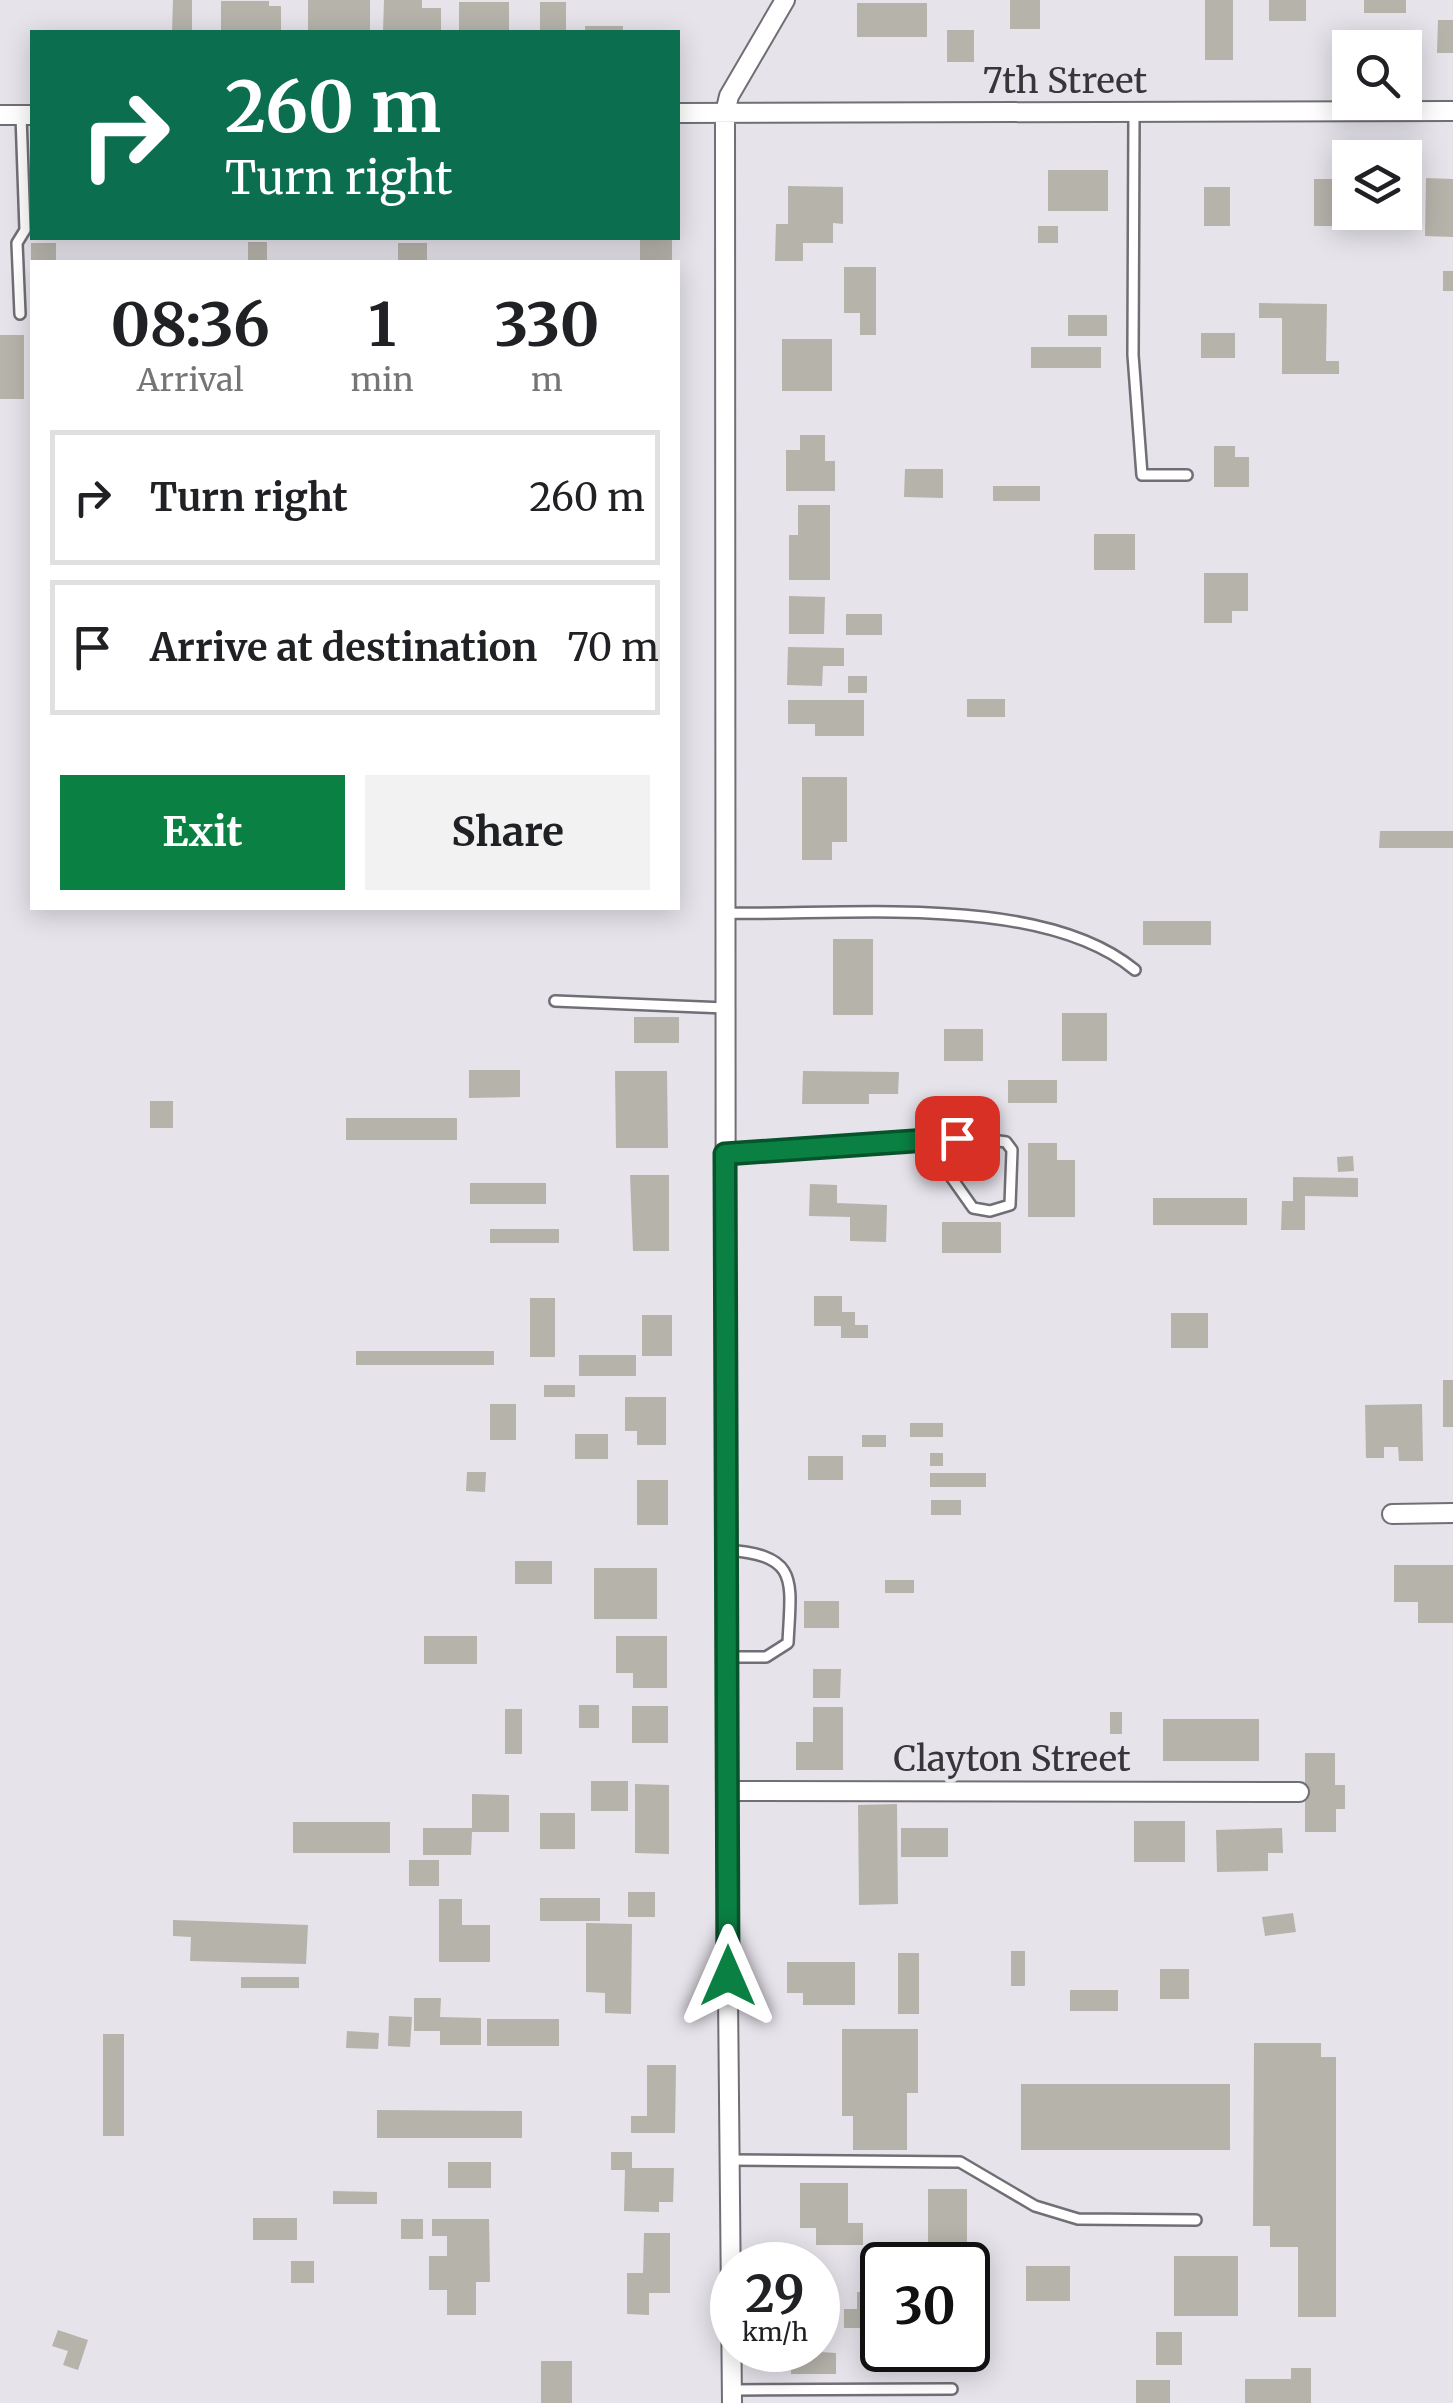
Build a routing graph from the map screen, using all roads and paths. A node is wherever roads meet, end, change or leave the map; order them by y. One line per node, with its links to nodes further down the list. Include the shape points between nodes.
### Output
1 (785, 0): 4 (street)
2 (1453, 111): 5 (street, 7th Street)
3 (680, 113): 4 (street, 7th Street)
4 (725, 113): 5 (street, 7th Street); 10 (street)
5 (1134, 113): 9 (lane, via 1133,356 1142,475)
6 (0, 115): 7 (street)
7 (27, 115): 8 (lane)
8 (20, 314)
9 (1187, 474)
10 (725, 913): 11 (lane, via 983,916 1098,945); 13 (street)
11 (1135, 970)
12 (555, 1001): 13 (lane)
13 (725, 1008): 15 (street)
14 (925, 1140): 14 (lane, via 1006,1142 1012,1150 1010,1205 973,1208); 15 (lane)
15 (725, 1154): 18 (street)
16 (1453, 1513): 17 (street)
17 (1392, 1514)
18 (726, 1550): 19 (street); 19 (lane, via 773,1558 790,1584 788,1643 766,1657)
19 (726, 1658): 20 (street)
20 (726, 1791): 21 (street, Clayton Street); 22 (street)
21 (1299, 1792)
22 (730, 2160): 23 (lane, via 960,2162 1035,2206 1078,2219); 25 (street)
23 (1196, 2220)
24 (952, 2389): 25 (lane)
25 (732, 2396)

